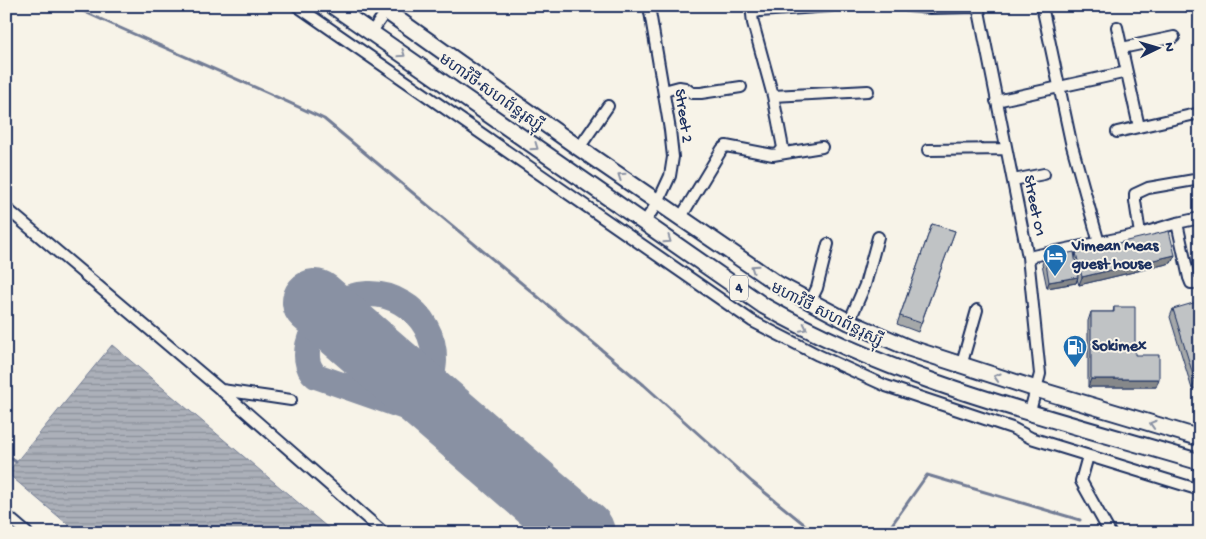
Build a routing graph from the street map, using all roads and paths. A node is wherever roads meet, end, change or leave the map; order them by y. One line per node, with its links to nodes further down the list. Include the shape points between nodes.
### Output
1 (297, 6): 54 (street, via 752,321 886,386)
2 (333, 6): 11 (highway, មហាវិថី សហព័ន្ធរុស្ស៊ី / 4)
3 (649, 6): 17 (street, Street 2)
4 (831, 6): 9 (street)
5 (908, 6): 7 (street)
6 (1042, 6): 16 (street)
7 (978, 7): 20 (street, Street 01)
8 (385, 8): 11 (street); 26 (highway, មហាវិថី សហព័ន្ធរុស្ស៊ី / 4)
9 (752, 10): 19 (street)
10 (1117, 27): 13 (street)
11 (371, 33): 37 (highway, មហាវិថី សហព័ន្ធរុស្ស៊ី / 4, one-way to 37)
12 (1174, 37): 13 (street)
13 (1122, 48): 14 (street)
14 (1127, 72): 16 (street); 23 (street)
15 (741, 87): 17 (street, via 701,94 679,87)
16 (1060, 87): 20 (street); 41 (street, via 1076,163)
17 (664, 91): 33 (street, Street 2, via 673,157 670,176)
18 (868, 91): 19 (street)
19 (773, 96): 29 (street, via 783,148)
20 (996, 101): 27 (street, Street 01)
21 (608, 106): 26 (street)
22 (1200, 113): 23 (street)
23 (1139, 127): 24 (street)
24 (1117, 132)
25 (822, 146): 29 (street)
26 (579, 148): 33 (highway, មហាវិថី សហព័ន្ធរុស្ស៊ី / 4, one-way to 26)
27 (1006, 149): 28 (street); 32 (street, Street 01)
28 (928, 150)
29 (779, 153): 35 (street, via 773,155 726,146)
30 (1044, 174): 32 (street)
31 (1200, 179): 39 (street, via 1148,188 1135,194)
32 (1013, 180): 43 (street, Street 01)
33 (658, 202): 35 (highway, មហាវិថី សហព័ន្ធរុស្ស៊ី / 4); 37 (street, Street 2)
34 (6, 208): 50 (street)
35 (681, 217): 45 (highway, មហាវិថី សហព័ន្ធរុស្ស៊ី / 4, one-way to 35, via 779,285)
36 (1200, 218): 38 (street)
37 (644, 222): 52 (highway, មហាវិថី សហព័ន្ធរុស្ស៊ី / 4, one-way to 52, via 764,306 797,324 896,369)
38 (1177, 223): 39 (street); 44 (street, via 1189,278 1191,283)
39 (1140, 234): 41 (street)
40 (878, 237): 47 (street)
41 (1099, 243): 43 (street)
42 (828, 244): 45 (street)
43 (1028, 257): 49 (street, Street 01, via 1040,374)
44 (1200, 283)
45 (810, 302): 47 (highway, មហាវិថី សហព័ន្ធរុស្ស៊ី / 4)
46 (977, 310): 48 (street)
47 (850, 322): 48 (highway, មហាវិថី សហព័ន្ធរុស្ស៊ី / 4)
48 (961, 366): 49 (highway, មហាវិថី សហព័ន្ធរុស្ស៊ី / 4, one-way to 48)
49 (1036, 389): 52 (street, Street 01); 53 (highway, មហាវិថី សហព័ន្ធរុស្ស៊ី / 4, one-way to 49)
50 (221, 390): 51 (street); 59 (street)
51 (291, 400)
52 (1030, 412): 55 (highway, មហាវិថី សហព័ន្ធរុស្ស៊ី / 4)
53 (1200, 438)
54 (1088, 456): 56 (street); 60 (street, via 1081,480)
55 (1200, 462)
56 (1200, 490)
57 (6, 515): 58 (street)
58 (27, 533)
59 (384, 533)
60 (1110, 533)

